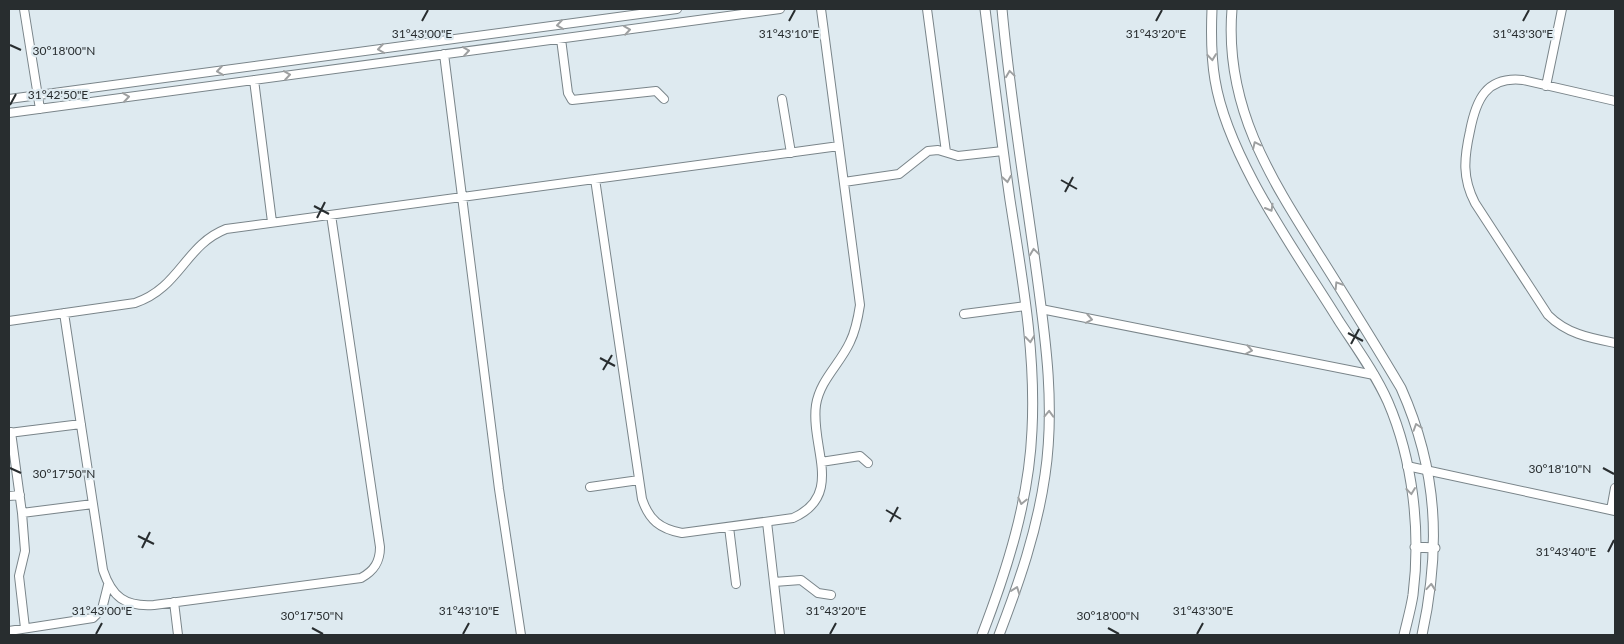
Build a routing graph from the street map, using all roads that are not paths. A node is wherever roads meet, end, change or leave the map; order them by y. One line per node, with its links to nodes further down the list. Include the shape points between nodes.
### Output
1 (24, 9): 17 (street)
2 (667, 9): 3 (street); 12 (street); 17 (street, one-way to 17)
3 (677, 9)
4 (780, 9): 12 (street)
5 (821, 9): 26 (street)
6 (927, 9): 28 (street)
7 (985, 9): 23 (street)
8 (1002, 9): 22 (street, one-way to 8)
9 (1212, 9): 41 (street, one-way to 41, via 1211,46 1215,81 1230,132 1246,168)
10 (1232, 9): 49 (street, one-way to 10, via 1414,417 1401,388 1297,220 1248,128 1234,74)
11 (1562, 9): 16 (street)
12 (669, 24): 13 (street, one-way to 12)
13 (561, 39): 14 (street, one-way to 13); 19 (street, via 568,93 572,100 656,91)
14 (444, 54): 15 (street, one-way to 14); 32 (street)
15 (254, 80): 24 (street, one-way to 15); 34 (street)
16 (1546, 86): 21 (street); 40 (street, via 1524,80 1505,80 1480,97 1472,118 1465,178 1475,203 1548,315 1572,332)
17 (38, 95): 18 (street); 24 (street)
18 (9, 99)
19 (664, 99)
20 (782, 99): 29 (street)
21 (1615, 101)
22 (1014, 103): 23 (street); 36 (street, one-way to 22)
23 (997, 106): 27 (street)
24 (40, 109): 25 (street)
25 (9, 113)
26 (839, 146): 29 (street); 31 (street)
27 (1003, 151): 28 (street, via 958,156); 35 (street, one-way to 35)
28 (946, 152): 31 (street, via 928,151 899,174)
29 (791, 153): 30 (street)
30 (595, 179): 32 (street); 50 (street)
31 (844, 182): 46 (street, via 860,305 850,344 818,396 816,418)
32 (461, 197): 33 (street); 70 (street)
33 (332, 214): 34 (street); 66 (street, via 379,541 380,556 376,566 361,578)
34 (272, 222): 37 (street, via 215,233 197,248 168,284 148,299)
35 (1026, 306): 38 (street); 43 (street, one-way to 43, via 1033,386)
36 (1042, 309): 41 (street, one-way to 41); 45 (street, one-way to 36, via 1049,368)
37 (64, 313): 39 (street); 42 (street)
38 (964, 314)
39 (9, 321)
40 (1615, 342)
41 (1374, 375): 48 (street, via 1388,402)
42 (81, 424): 44 (street); 55 (street)
43 (1032, 431): 45 (street); 72 (street, one-way to 72, via 1017,526)
44 (10, 432): 53 (street)
45 (1049, 432): 73 (street, one-way to 45, via 1040,506)
46 (820, 462): 47 (street, via 860,456); 58 (street, via 823,484 814,506 793,518)
47 (868, 463)
48 (1407, 466): 49 (street); 60 (street, one-way to 60)
49 (1429, 470): 56 (street); 61 (street)
50 (640, 480): 51 (street); 59 (street, via 647,512 668,531 682,533)
51 (590, 487)
52 (1615, 488): 56 (street)
53 (20, 495): 54 (street); 57 (street)
54 (9, 496)
55 (93, 504): 57 (street); 64 (street)
56 (1613, 510)
57 (22, 513): 67 (street, via 25,551 19,576)
58 (767, 522): 59 (street); 62 (street)
59 (729, 527): 63 (street)
60 (1415, 547): 61 (street); 74 (street, via 1413,595)
61 (1435, 548): 75 (street, one-way to 61)
62 (774, 582): 65 (street, via 801,580 818,593); 71 (street)
63 (736, 584)
64 (108, 585): 66 (street, via 116,595 141,606); 67 (street, via 102,609 93,618)
65 (831, 594)
66 (174, 602): 69 (street)
67 (30, 630): 68 (street)
68 (9, 631)
69 (178, 635)
70 (521, 635)
71 (780, 635)
72 (982, 635)
73 (999, 635)
74 (1404, 635)
75 (1422, 635)

